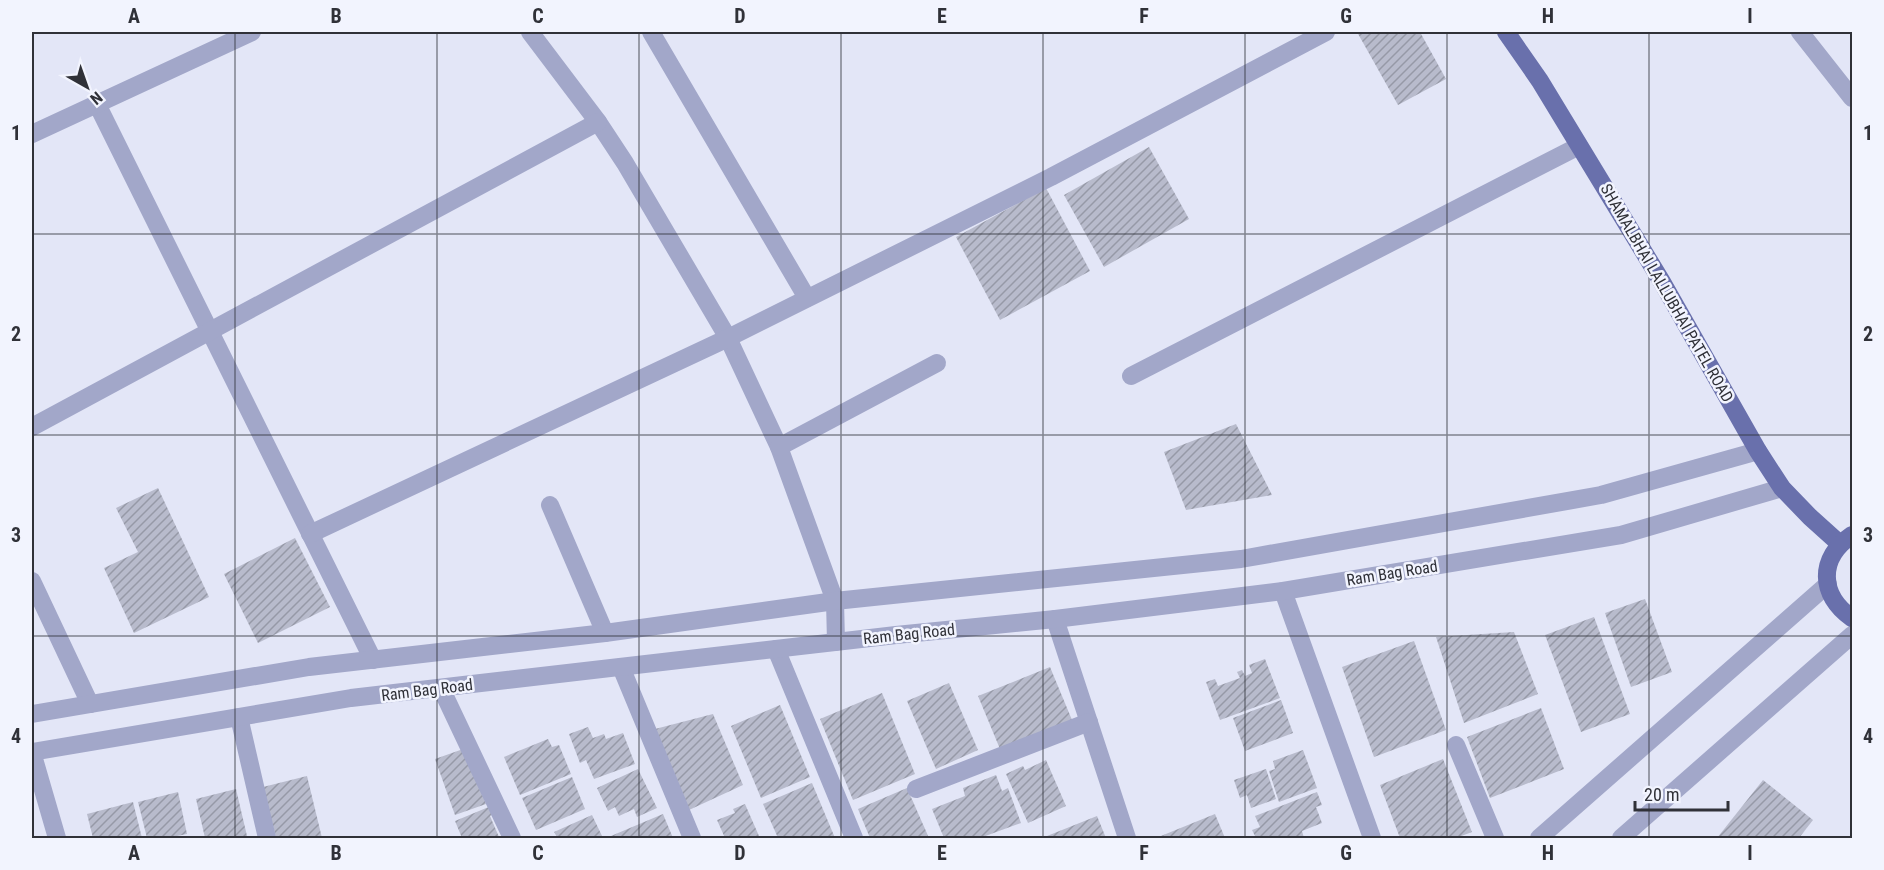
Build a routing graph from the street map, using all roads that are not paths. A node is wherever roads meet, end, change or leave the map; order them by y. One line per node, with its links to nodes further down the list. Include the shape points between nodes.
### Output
1 (252, 32): 8 (street)
2 (530, 32): 9 (street)
3 (651, 32): 12 (street)
4 (1326, 32): 12 (street, via 1051,177)
5 (1506, 32): 11 (main road, SHAMALBHAI LALLUBHAI PATEL ROAD)
6 (1800, 32): 7 (street)
7 (1852, 98)
8 (97, 104): 10 (street); 13 (street)
9 (598, 122): 13 (street); 14 (street)
10 (32, 134)
11 (1579, 146): 16 (street); 19 (main road, SHAMALBHAI LALLUBHAI PATEL ROAD)
12 (807, 298): 14 (street)
13 (210, 332): 17 (street); 22 (street)
14 (728, 338): 18 (street); 22 (street)
15 (937, 363): 18 (street)
16 (1131, 376)
17 (32, 427)
18 (779, 447): 27 (street)
19 (1758, 451): 20 (main road, SHAMALBHAI LALLUBHAI PATEL ROAD); 27 (street, via 1601,495 1241,559)
20 (1782, 488): 23 (main road, SHAMALBHAI LALLUBHAI PATEL ROAD, via 1810,517); 26 (street, Ram Bag Road, via 1621,536)
21 (550, 505): 30 (street)
22 (310, 534): 34 (street)
23 (1846, 540): 25 (main road, via 1832,556)
24 (32, 581): 37 (street)
25 (1828, 584): 28 (main road, via 1832,598); 52 (street)
26 (1283, 591): 29 (street, Ram Bag Road); 50 (street)
27 (835, 601): 30 (street); 32 (street)
28 (1852, 618)
29 (1055, 619): 32 (street, Ram Bag Road); 40 (street)
30 (605, 633): 34 (street)
31 (1852, 635): 53 (street)
32 (836, 642): 33 (street, Ram Bag Road)
33 (776, 649): 35 (street, Ram Bag Road); 48 (street)
34 (373, 660): 37 (street)
35 (621, 667): 36 (street, Ram Bag Road); 47 (street)
36 (441, 688): 39 (street, Ram Bag Road); 46 (street)
37 (90, 704): 38 (street)
38 (32, 714)
39 (239, 717): 42 (street, Ram Bag Road); 45 (street)
40 (1089, 722): 43 (street); 49 (street)
41 (1456, 745): 51 (street)
42 (32, 752): 44 (street)
43 (916, 789)
44 (57, 838)
45 (267, 838)
46 (512, 838)
47 (692, 838)
48 (854, 838)
49 (1127, 838)
50 (1372, 838)
51 (1495, 838)
52 (1539, 838)
53 (1621, 838)

